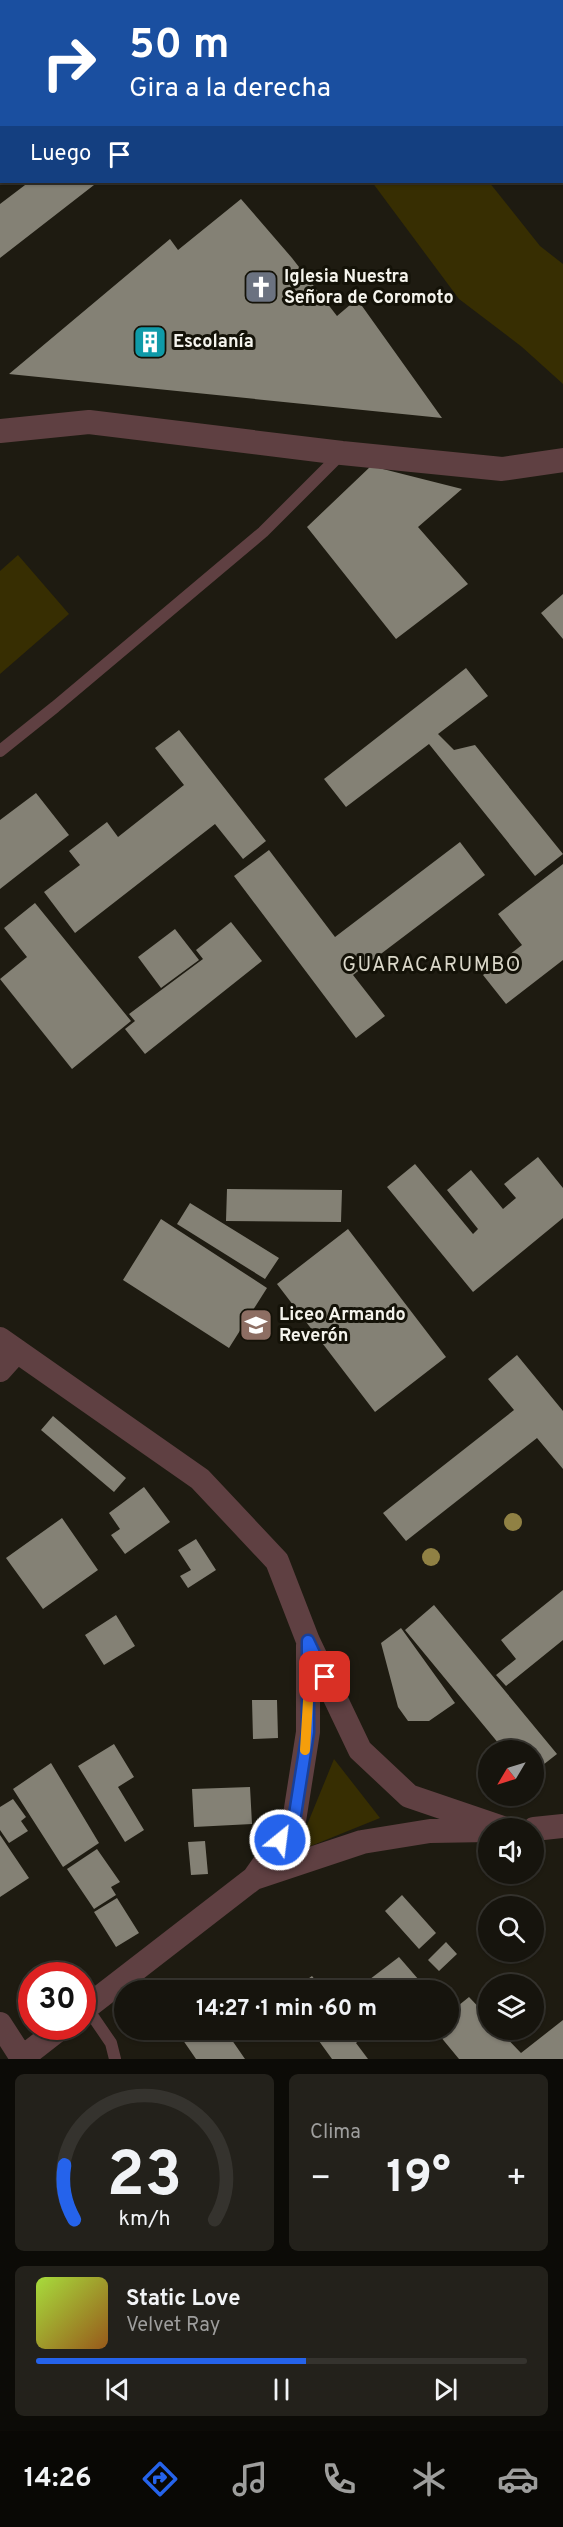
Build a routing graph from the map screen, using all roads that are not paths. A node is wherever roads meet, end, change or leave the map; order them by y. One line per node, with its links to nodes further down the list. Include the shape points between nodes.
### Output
1 (0, 431): 2 (street, via 88,422)
2 (342, 453): 3 (street, via 502,469); 4 (lane, via 263,532)
3 (563, 460)
4 (0, 751)
5 (9, 1345): 6 (street); 7 (street, via 200,1479 277,1561)
6 (0, 1370)
7 (308, 1641): 8 (street, via 360,1750 409,1796); 12 (street, via 308,1732 294,1821)
8 (478, 1819)
9 (563, 1826): 10 (street)
10 (544, 1828)
11 (478, 1830): 12 (street, via 430,1831 362,1842)
12 (254, 1878): 13 (street)
13 (96, 2001)
14 (0, 2024): 17 (street)
15 (96, 2024): 18 (lane, via 111,2043)
16 (45, 2040): 17 (street)
17 (21, 2058)
18 (115, 2059)

